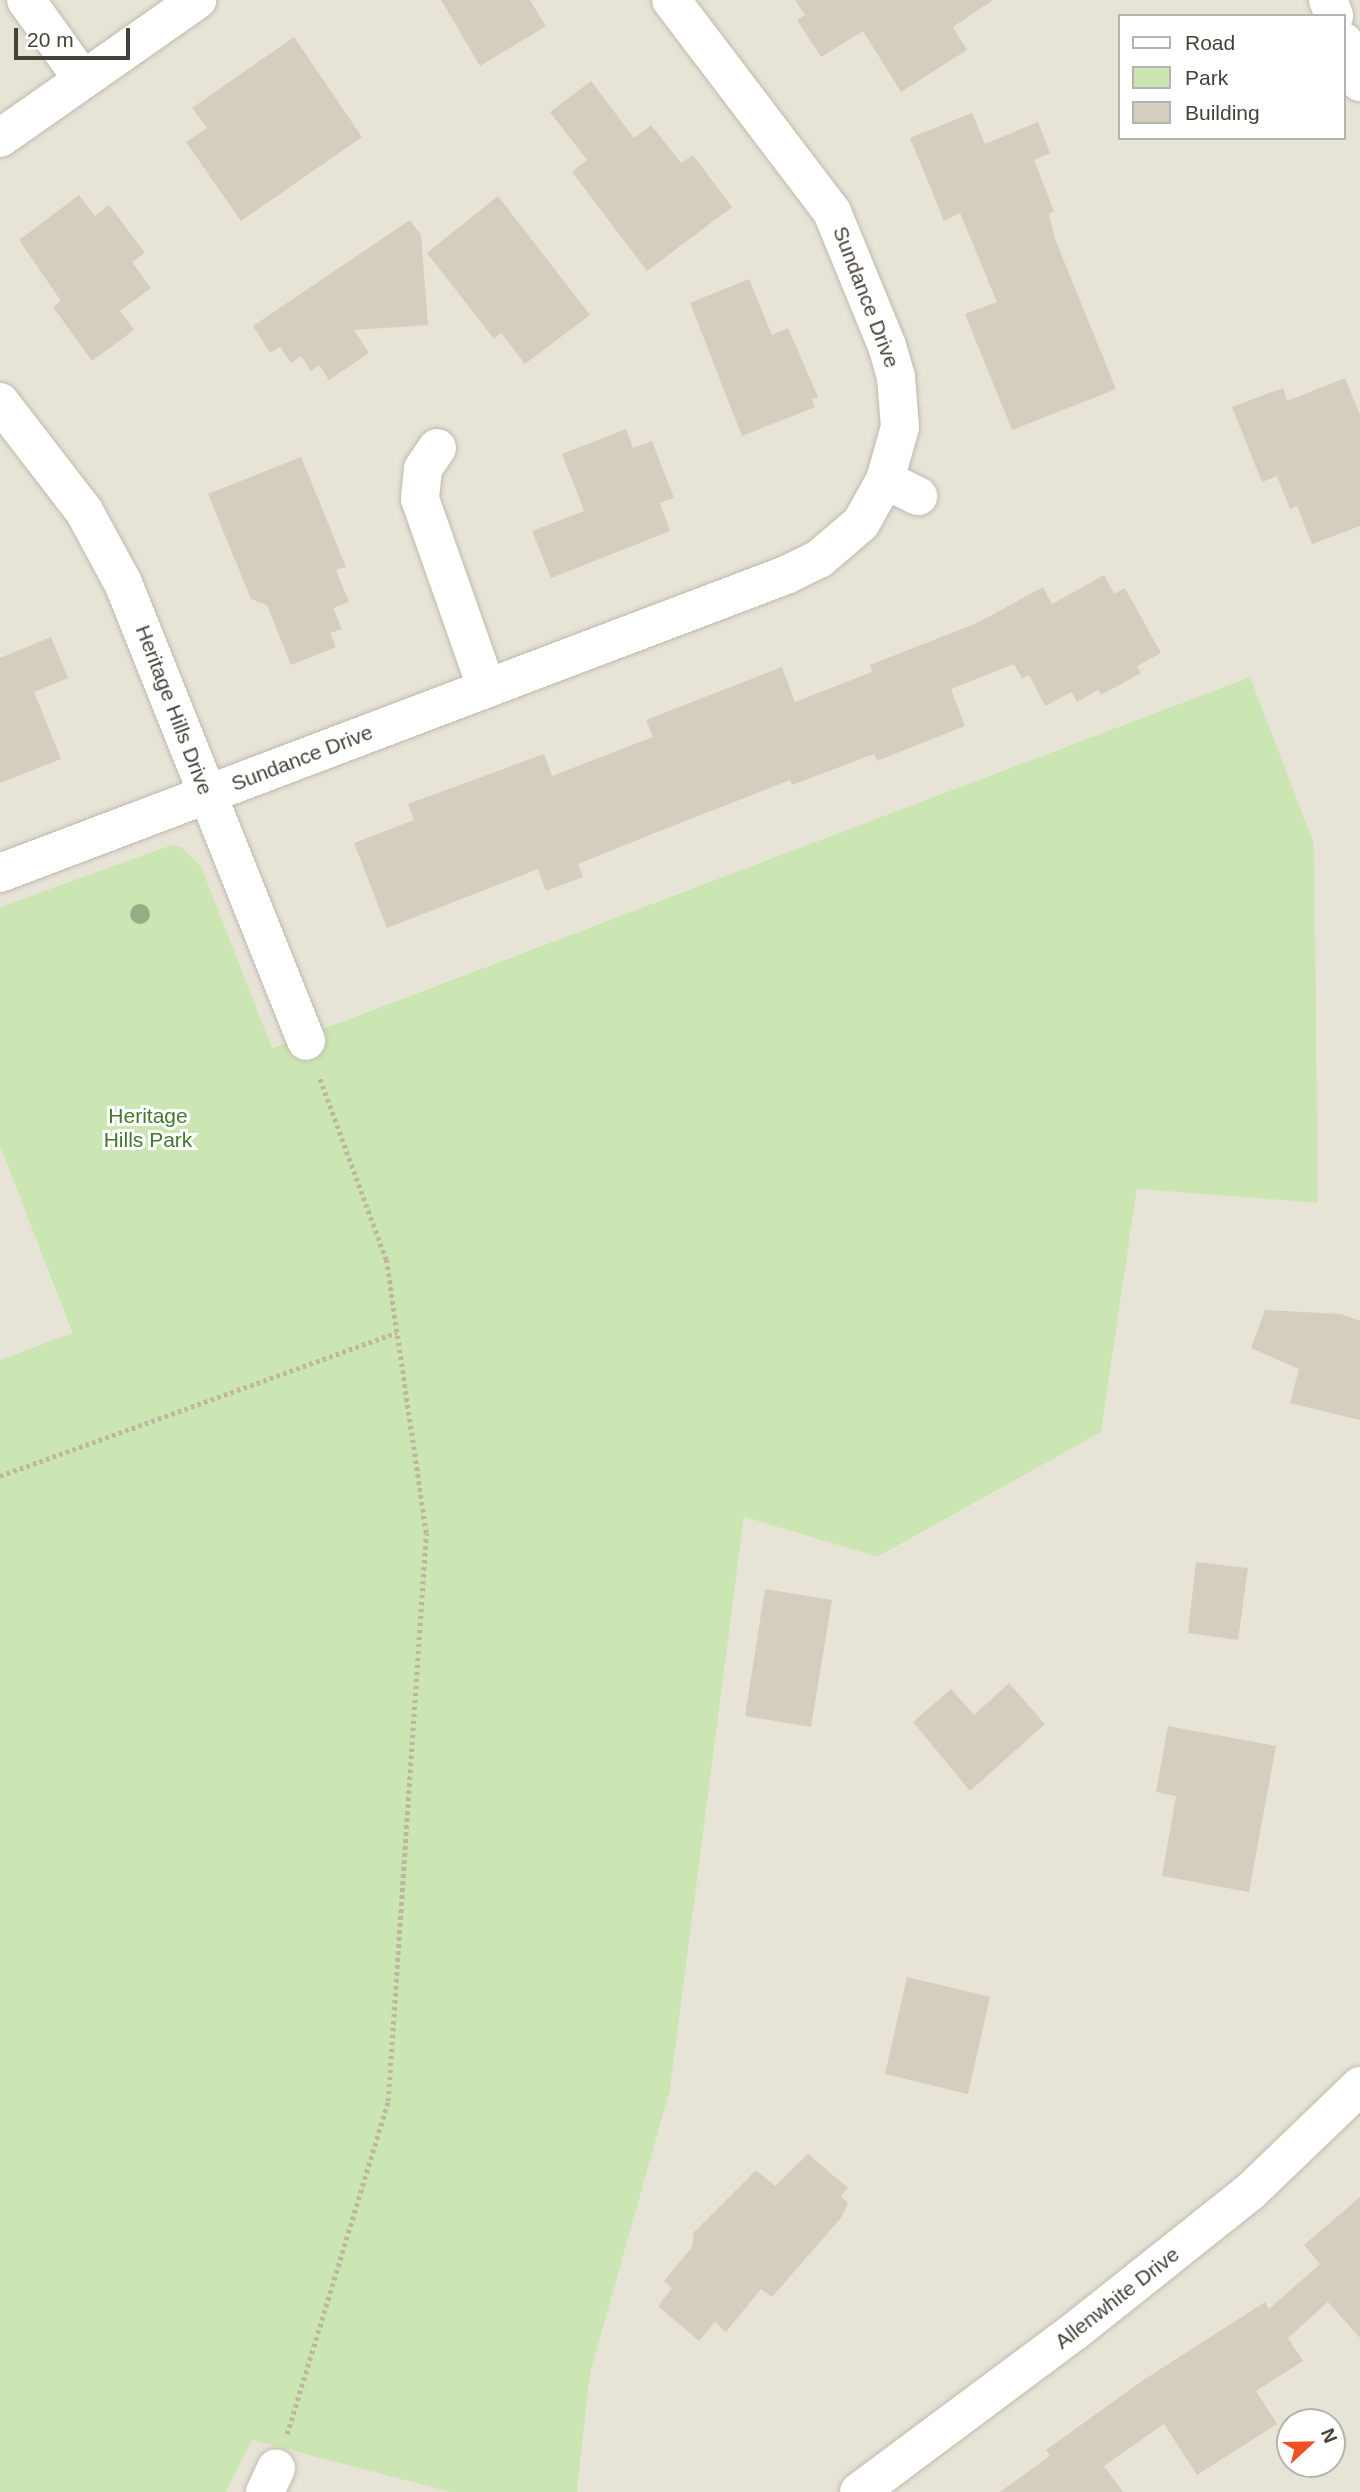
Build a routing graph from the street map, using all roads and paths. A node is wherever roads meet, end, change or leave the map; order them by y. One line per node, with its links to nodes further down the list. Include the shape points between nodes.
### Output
1 (26, 0): 5 (street)
2 (197, 0): 5 (street)
3 (671, 0): 10 (street, Sundance Drive, via 819,191 843,235 897,377 902,488 819,559)
4 (1346, 47): 6 (street)
5 (83, 80): 7 (street)
6 (1360, 82)
7 (0, 138)
8 (0, 402): 11 (street, Heritage Hills Drive, via 84,512 112,560)
9 (437, 447): 10 (street, via 423,468 420,499)
10 (487, 689): 11 (street, Sundance Drive)
11 (207, 794): 12 (street, Sundance Drive); 13 (street, Heritage Hills Drive)
12 (0, 873)
13 (306, 1041): 14 (path, via 386,1260)
14 (397, 1332): 15 (path); 17 (path, via 426,1533 388,2101)
15 (0, 1476)
16 (1360, 2087): 18 (street, Allenwhite Drive, via 1250,2192 1075,2331)
17 (271, 2480)
18 (859, 2492)

